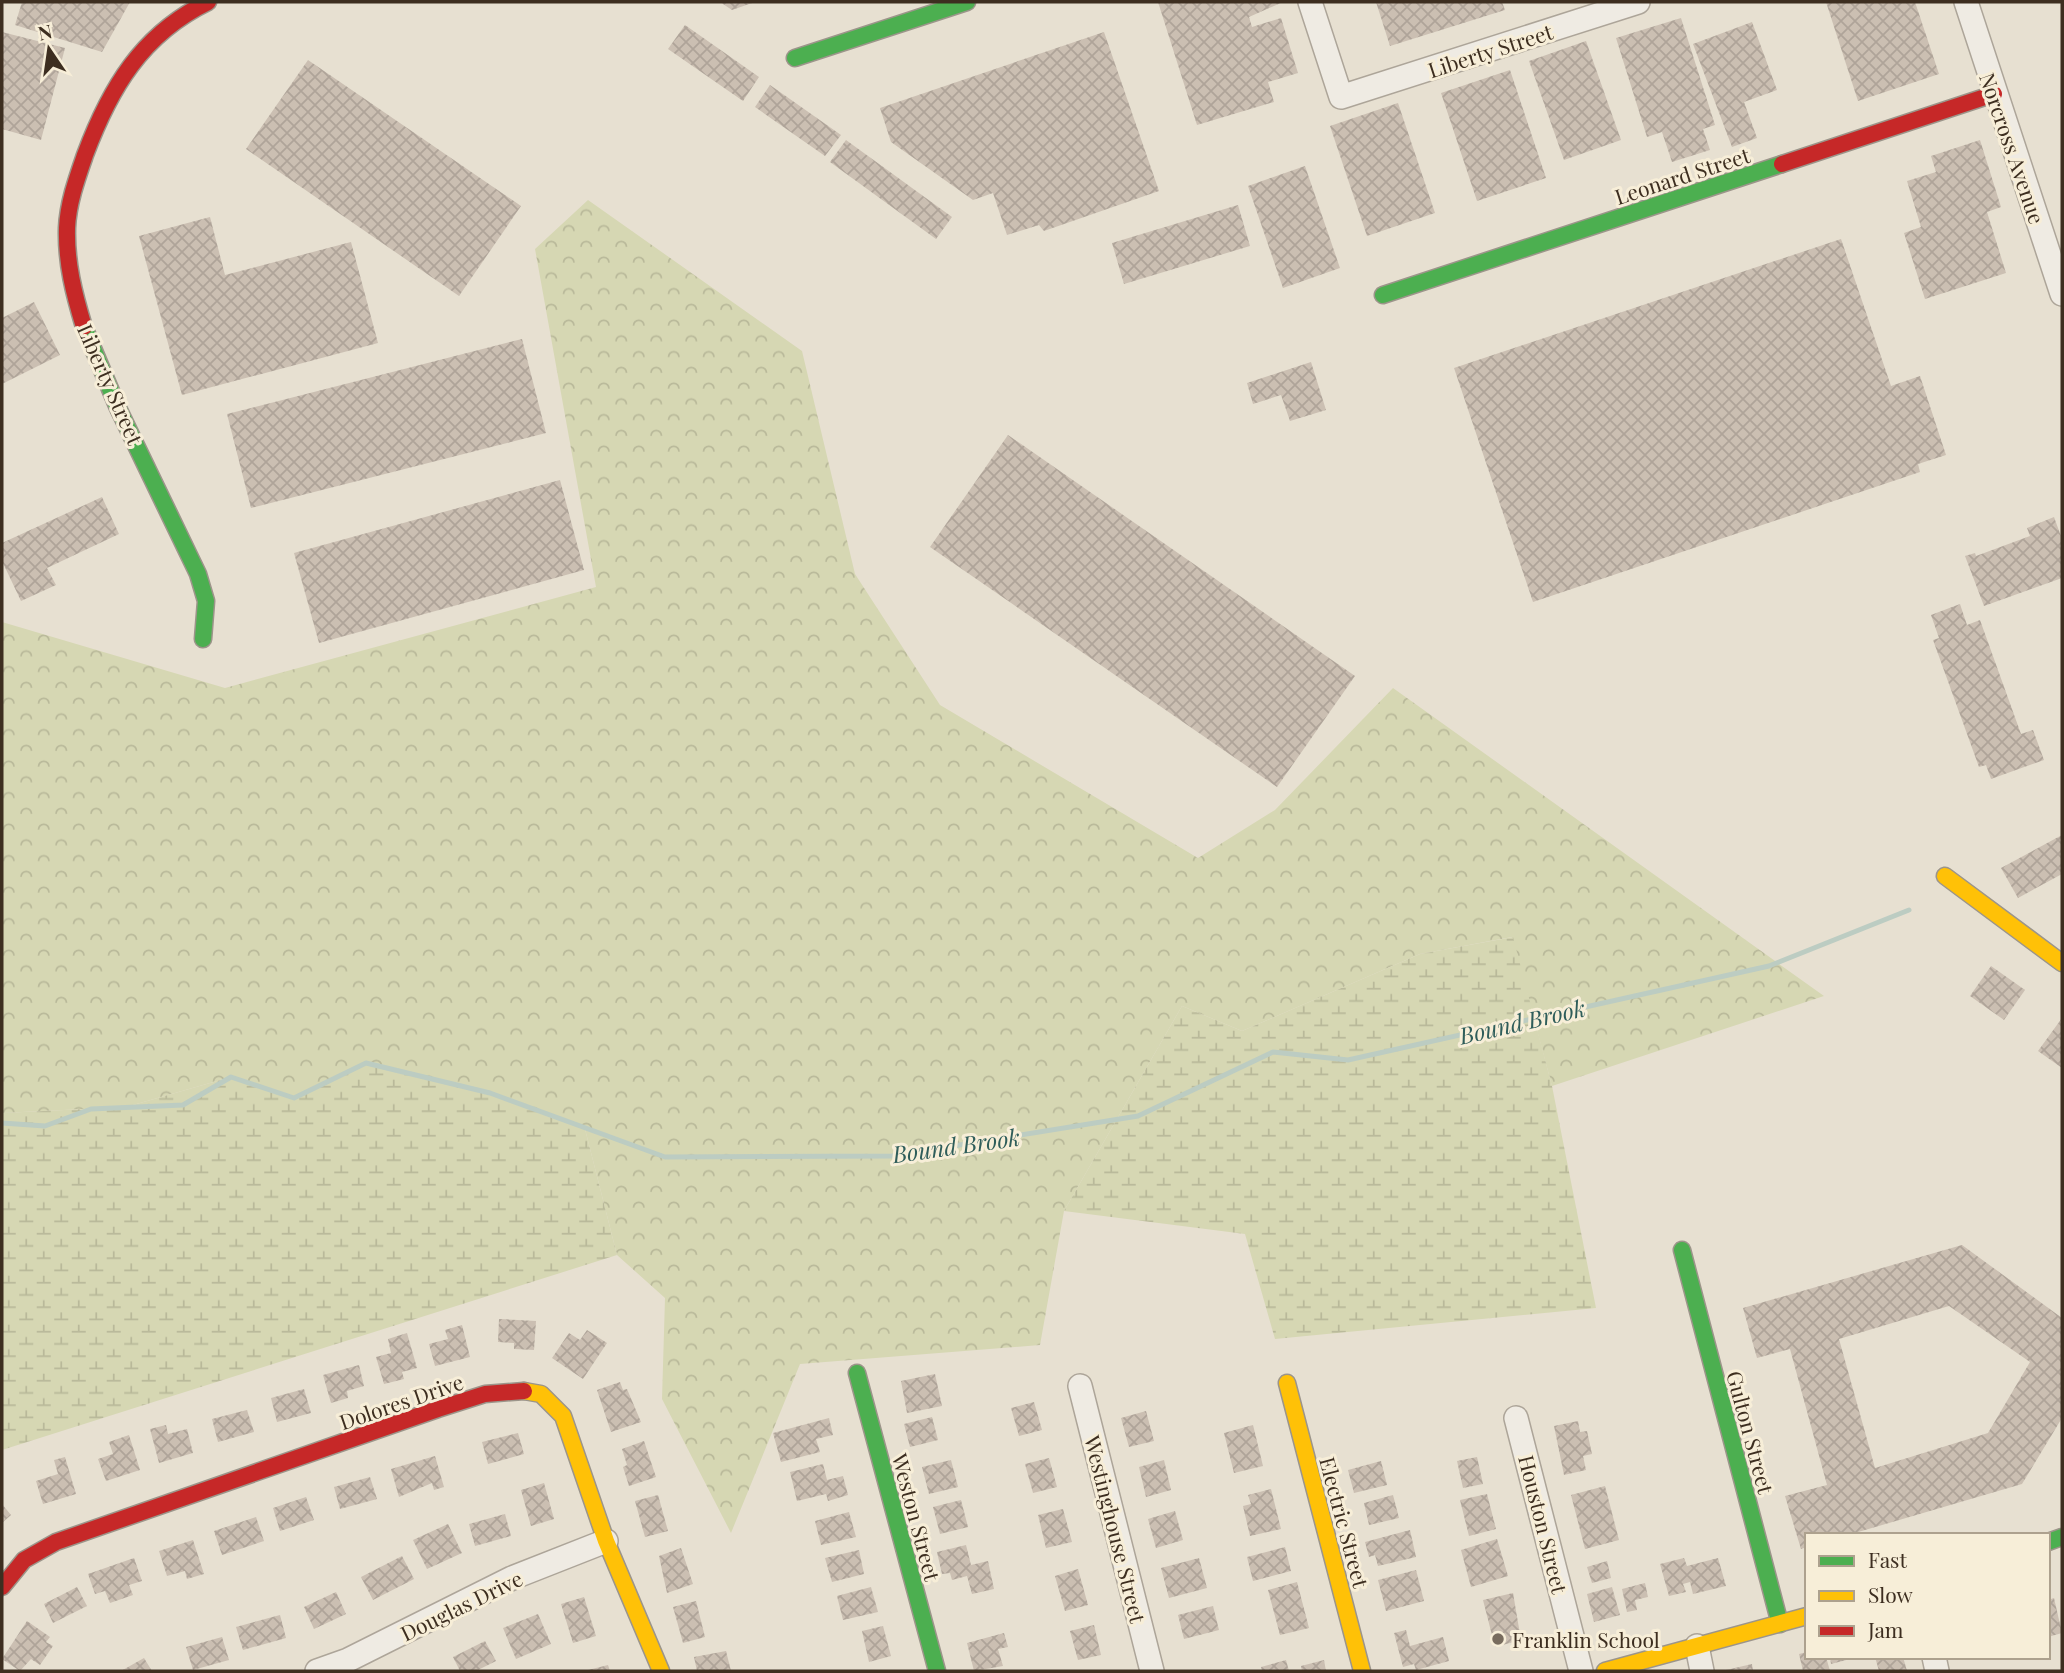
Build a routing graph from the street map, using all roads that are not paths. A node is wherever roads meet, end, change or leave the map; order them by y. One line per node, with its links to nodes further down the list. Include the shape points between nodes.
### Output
1 (208, 2): 10 (street, Liberty Street, via 166,26 120,78 95,130 66,227 84,331 206,598)
2 (967, 2): 6 (street)
3 (1310, 2): 4 (street, Liberty Street, via 1341,97)
4 (1639, 2)
5 (1966, 2): 7 (street, Norcross Avenue)
6 (795, 58)
7 (1994, 94): 8 (street, Norcross Avenue); 9 (street, Leonard Street)
8 (2062, 294)
9 (1383, 295)
10 (203, 639)
11 (1945, 876): 12 (street)
12 (2062, 963)
13 (1682, 1250): 21 (street, Gulton Street)
14 (857, 1373): 25 (street, Weston Street)
15 (1287, 1382): 27 (street, Electric Street)
16 (1080, 1387): 26 (street, Westinghouse Street)
17 (1516, 1418): 28 (street, Houston Street)
18 (606, 1541): 19 (street, Dolores Drive, via 563,1416 541,1394 516,1389 438,1409 56,1542 24,1560); 23 (street, Douglas Drive, via 512,1578); 24 (street, Dolores Drive)
19 (2, 1587)
20 (1805, 1617): 21 (street)
21 (1780, 1624): 22 (street)
22 (1697, 1646): 29 (street); 30 (street)
23 (317, 1671)
24 (661, 1671)
25 (937, 1671)
26 (1152, 1671)
27 (1362, 1671)
28 (1581, 1671)
29 (1605, 1671)
30 (1702, 1671)

